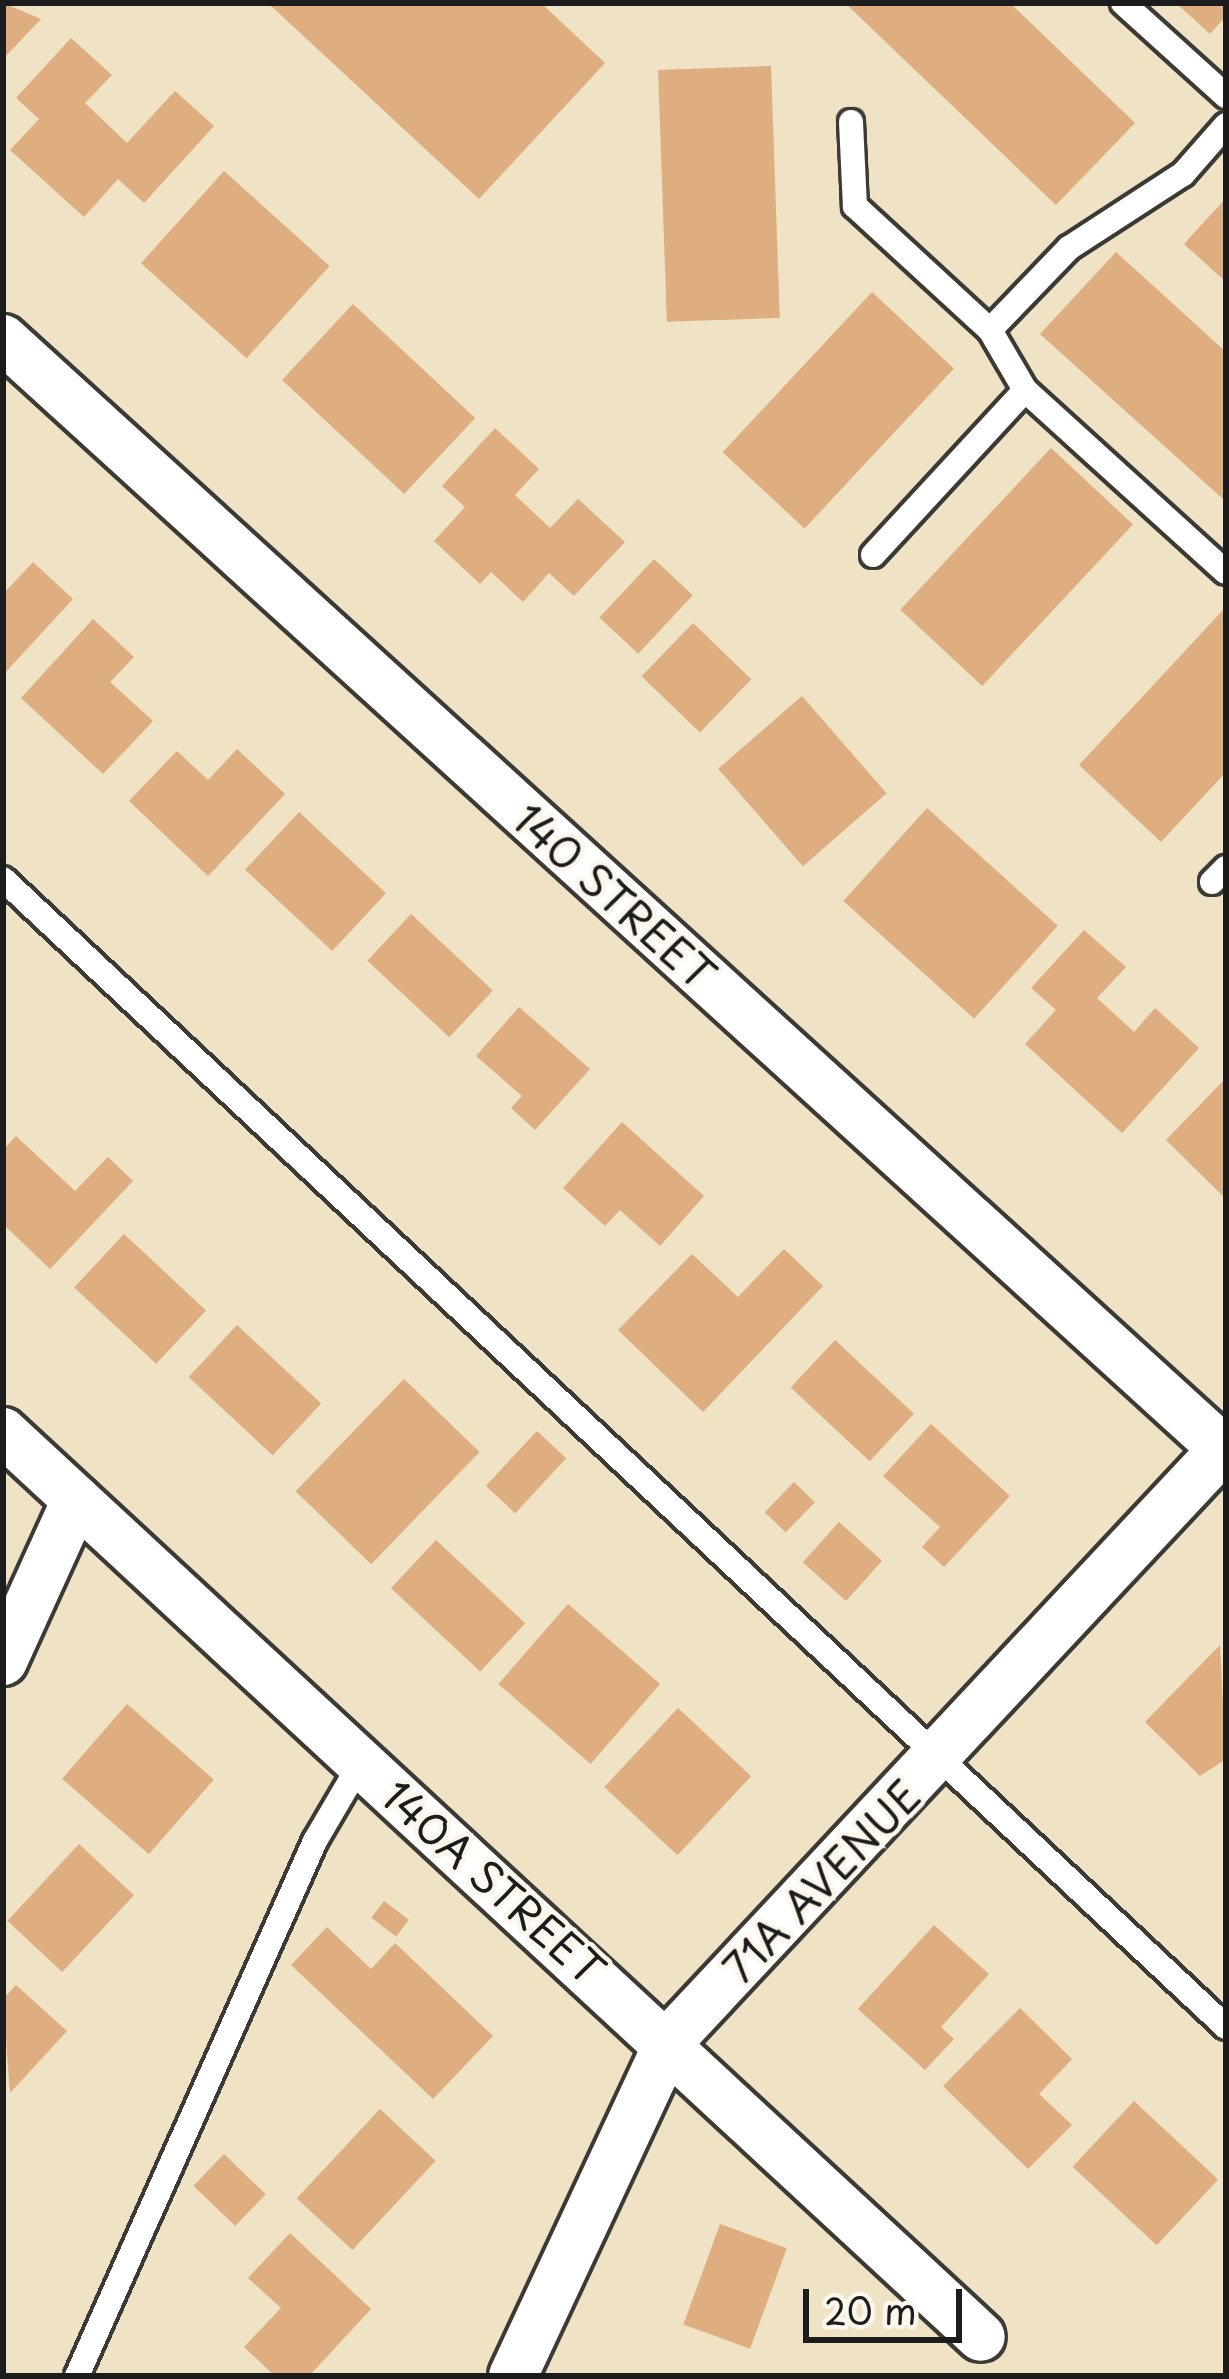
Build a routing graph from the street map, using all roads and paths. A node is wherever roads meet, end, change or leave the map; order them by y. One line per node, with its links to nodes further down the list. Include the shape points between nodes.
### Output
1 (1123, 3): 2 (lane)
2 (1226, 96)
3 (851, 122): 5 (lane, via 854,206)
4 (1226, 124): 5 (lane, via 1183,173 1070,248)
5 (990, 330): 7 (lane)
6 (3, 339): 12 (street, 140 STREET)
7 (1025, 390): 8 (lane); 9 (lane)
8 (874, 555)
9 (1226, 572)
10 (3, 879): 15 (lane)
11 (3, 1432): 13 (street, 140A STREET)
12 (1224, 1451): 15 (street, 71A AVENUE)
13 (76, 1501): 14 (street); 16 (street, 140A STREET)
14 (3, 1661)
15 (943, 1754): 17 (lane); 18 (street, 71A AVENUE)
16 (362, 1762): 18 (street, 140A STREET); 20 (lane, via 315,1841)
17 (1226, 2026)
18 (669, 2042): 19 (street, 140A STREET); 21 (street, 71A AVENUE)
19 (981, 2337)
20 (76, 2376)
21 (513, 2376)

